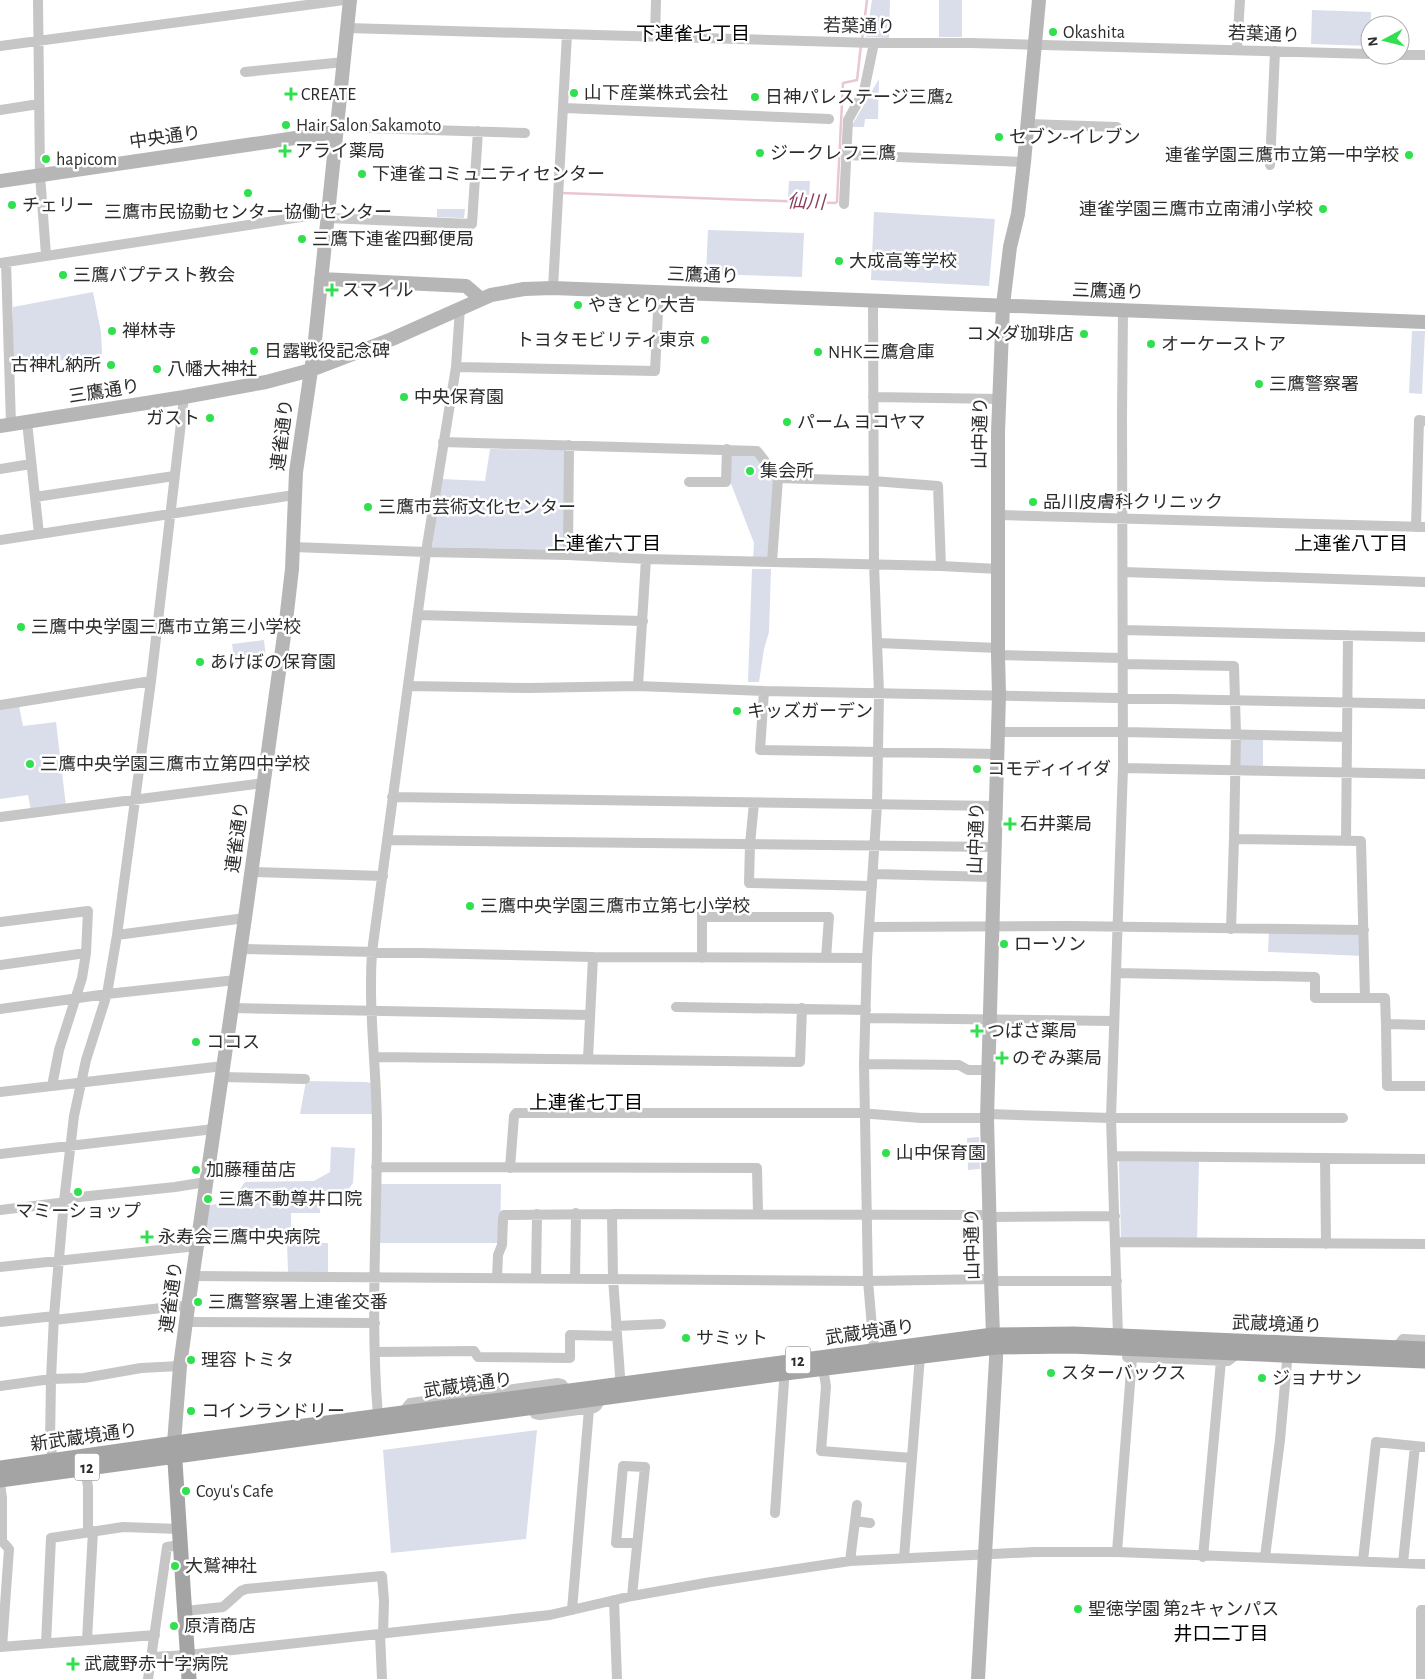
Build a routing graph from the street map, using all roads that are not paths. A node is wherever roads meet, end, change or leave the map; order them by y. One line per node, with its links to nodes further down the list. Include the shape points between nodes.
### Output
1 (38, 0): 10 (street)
2 (344, 0): 10 (street)
3 (350, 0): 7 (main road, 連雀通り)
4 (656, 0): 9 (street)
5 (1039, 0): 12 (main road, 山中通り)
6 (1240, 0): 14 (street)
7 (347, 28): 8 (street, 若葉通り); 19 (main road, 連雀通り)
8 (567, 34): 9 (street, 若葉通り); 22 (street)
9 (655, 36): 11 (street, 若葉通り)
10 (39, 41): 13 (street); 21 (street)
11 (866, 42): 12 (street, 若葉通り); 30 (street, via 864,91 848,120)
12 (1035, 44): 14 (street, 若葉通り); 25 (main road, 山中通り)
13 (0, 46)
14 (1237, 49): 15 (street, 若葉通り)
15 (1275, 52): 16 (street, 若葉通り); 32 (street)
16 (1360, 54)
17 (1410, 55): 18 (street)
18 (1425, 55)
19 (344, 62): 20 (street); 27 (main road, 連雀通り)
20 (245, 72)
21 (39, 104): 23 (street); 33 (street)
22 (564, 108): 24 (street); 40 (street)
23 (0, 110)
24 (828, 120)
25 (1028, 124): 26 (street); 31 (main road, 山中通り)
26 (1117, 127)
27 (336, 130): 28 (street); 33 (main road, 中央通り); 36 (main road, 連雀通り)
28 (478, 131): 29 (street); 36 (street, via 472,224)
29 (525, 133)
30 (846, 155): 31 (street); 35 (street)
31 (1024, 162): 44 (main road, 山中通り)
32 (1270, 165)
33 (40, 175): 34 (main road, 中央通り); 37 (street)
34 (0, 181)
35 (844, 204)
36 (327, 215): 37 (street); 39 (main road, 連雀通り)
37 (46, 255): 38 (street)
38 (3, 262): 48 (street)
39 (321, 279): 42 (main road, via 466,286); 50 (main road, 連雀通り)
40 (553, 288): 41 (main road, 三鷹通り); 42 (main road, 三鷹通り, via 524,289)
41 (659, 292): 43 (main road, 三鷹通り); 49 (street, via 655,371)
42 (481, 299): 45 (main road, 三鷹通り)
43 (873, 300): 44 (main road, 三鷹通り); 51 (street)
44 (1004, 305): 46 (main road, 三鷹通り); 53 (main road, 山中通り)
45 (460, 308): 49 (street); 50 (main road, 三鷹通り, via 392,339)
46 (1123, 310): 47 (main road, 三鷹通り); 70 (street)
47 (1425, 322)
48 (5, 341): 56 (street)
49 (456, 367): 57 (street)
50 (310, 370): 52 (main road, 三鷹通り); 66 (main road, 連雀通り)
51 (872, 397): 53 (street); 64 (street)
52 (184, 398): 55 (main road, 三鷹通り); 62 (street)
53 (1000, 399): 69 (main road, 山中通り)
54 (1425, 420): 71 (street, via 1419,420)
55 (27, 422): 56 (main road, 三鷹通り); 60 (street)
56 (5, 425)
57 (443, 442): 58 (street); 75 (street)
58 (569, 445): 59 (street); 76 (street)
59 (727, 449): 63 (street, via 758,451); 65 (street, via 726,482)
60 (31, 464): 61 (street); 67 (street)
61 (0, 469)
62 (174, 476): 67 (street); 68 (street)
63 (778, 478): 64 (street); 78 (street)
64 (873, 481): 79 (street); 80 (street, via 938,486)
65 (689, 482)
66 (294, 494): 68 (street); 74 (main road, 連雀通り)
67 (35, 497): 72 (street)
68 (170, 514): 72 (street); 92 (street)
69 (998, 515): 70 (street); 81 (main road, 山中通り)
70 (1123, 518): 71 (street); 82 (street)
71 (1420, 527)
72 (39, 534): 73 (street)
73 (0, 540)
74 (293, 546): 75 (street); 113 (main road, 連雀通り)
75 (426, 552): 76 (street); 84 (street)
76 (568, 555): 77 (street)
77 (646, 559): 78 (street); 85 (street)
78 (772, 562): 79 (street)
79 (874, 564): 80 (street); 89 (street)
80 (941, 566): 81 (street)
81 (998, 569): 90 (main road, 山中通り)
82 (1123, 572): 83 (street); 86 (street)
83 (1425, 582)
84 (418, 615): 85 (street); 93 (street)
85 (643, 621): 94 (street)
86 (1123, 630): 87 (street); 91 (street)
87 (1348, 635): 88 (street); 100 (street)
88 (1425, 637)
89 (878, 644): 90 (street); 96 (street)
90 (998, 652): 91 (street); 97 (main road, 山中通り)
91 (1123, 661): 98 (street); 99 (street, via 1234,666)
92 (151, 681): 102 (street); 115 (street)
93 (408, 686): 94 (street); 114 (street)
94 (638, 686): 95 (street)
95 (764, 691): 96 (street); 107 (street, via 760,750)
96 (879, 693): 97 (street); 107 (street)
97 (999, 695): 98 (street); 103 (main road, 山中通り)
98 (1124, 698): 99 (street); 104 (street)
99 (1235, 699): 100 (street); 105 (street)
100 (1348, 702): 101 (street); 106 (street)
101 (1425, 704)
102 (0, 705)
103 (998, 732): 104 (street); 108 (main road, 山中通り)
104 (1124, 732): 105 (street); 109 (street)
105 (1236, 734): 106 (street); 110 (street)
106 (1347, 737): 111 (street)
107 (879, 752): 108 (street); 117 (street)
108 (998, 754): 118 (main road, 山中通り)
109 (1123, 768): 110 (street); 137 (street)
110 (1236, 770): 111 (street); 120 (street)
111 (1347, 772): 112 (street); 122 (street)
112 (1425, 774)
113 (264, 783): 115 (street); 126 (main road, 連雀通り)
114 (392, 797): 116 (street); 121 (street)
115 (135, 800): 119 (street); 140 (street)
116 (754, 803): 117 (street); 123 (street)
117 (877, 805): 118 (street); 124 (street)
118 (996, 806): 125 (main road, 山中通り)
119 (0, 817)
120 (1234, 839): 122 (street); 138 (street)
121 (387, 840): 123 (street); 128 (street)
122 (1346, 841): 139 (street, via 1361,841)
123 (750, 844): 124 (street); 130 (street, via 749,884)
124 (875, 846): 125 (street); 127 (street)
125 (995, 847): 129 (main road, 山中通り)
126 (251, 872): 128 (street); 133 (main road, 連雀通り)
127 (873, 874): 129 (street); 130 (street)
128 (382, 876): 142 (street)
129 (994, 877): 136 (main road, 山中通り)
130 (872, 886): 135 (street)
131 (702, 904): 132 (street)
132 (702, 917): 145 (street); 146 (street, via 829,917)
133 (245, 918): 140 (street); 141 (main road, 連雀通り)
134 (0, 922): 143 (street, via 88,911)
135 (869, 927): 136 (street); 147 (street)
136 (992, 927): 137 (street); 161 (main road, 山中通り)
137 (1117, 928): 138 (street); 149 (street)
138 (1231, 929): 139 (street)
139 (1364, 930): 152 (street)
140 (117, 935): 151 (street)
141 (240, 949): 142 (street); 150 (main road, 連雀通り)
142 (372, 952): 144 (street); 158 (street)
143 (86, 953): 148 (street); 153 (street)
144 (594, 957): 145 (street); 160 (street)
145 (702, 958): 146 (street)
146 (826, 958): 147 (street)
147 (867, 958): 159 (street)
148 (0, 965)
149 (1116, 973): 152 (street, via 1315,977 1315,998); 162 (street)
150 (236, 980): 151 (street); 155 (main road, 連雀通り)
151 (107, 994): 153 (street); 171 (street)
152 (1365, 998): 163 (street, via 1385,998)
153 (75, 999): 157 (street); 172 (street)
154 (676, 1007): 156 (street)
155 (231, 1008): 158 (street); 169 (main road, 連雀通り)
156 (802, 1008): 159 (street); 166 (street, via 800,1062)
157 (0, 1009)
158 (371, 1012): 160 (street); 165 (street)
159 (866, 1014): 161 (street); 167 (street)
160 (590, 1015): 166 (street)
161 (989, 1020): 162 (street); 168 (main road, 山中通り)
162 (1114, 1021): 177 (street)
163 (1386, 1024): 164 (street); 173 (street, via 1387,1086)
164 (1425, 1025)
165 (374, 1056): 166 (street); 185 (street)
166 (588, 1059)
167 (864, 1064): 168 (street, via 958,1065 968,1070); 175 (street)
168 (989, 1070): 176 (main road, 山中通り)
169 (222, 1071): 170 (street); 171 (street); 179 (main road, 連雀通り)
170 (305, 1079)
171 (80, 1083): 172 (street); 180 (street)
172 (52, 1086): 174 (street)
173 (1425, 1086)
174 (0, 1092)
175 (865, 1115): 176 (street, via 921,1118); 186 (street, via 516,1113); 194 (street)
176 (988, 1116): 177 (street); 195 (main road, 山中通り)
177 (1111, 1118): 178 (street); 182 (street)
178 (1343, 1118)
179 (214, 1128): 180 (street); 187 (main road, 連雀通り)
180 (71, 1145): 181 (street); 188 (street)
181 (0, 1154)
182 (1113, 1156): 183 (street); 196 (street)
183 (1326, 1158): 184 (street); 198 (street)
184 (1425, 1159)
185 (376, 1167): 186 (street); 204 (street)
186 (510, 1168): 193 (street, via 757,1168)
187 (206, 1182): 188 (street); 200 (main road, 連雀通り)
188 (64, 1201): 189 (street); 201 (street)
189 (0, 1210)
190 (576, 1213): 191 (street); 192 (street); 208 (street)
191 (537, 1214): 205 (street, via 504,1215); 206 (street)
192 (612, 1214): 193 (street); 207 (street)
193 (758, 1214): 194 (street)
194 (867, 1214): 195 (street); 211 (street)
195 (990, 1216): 196 (street); 209 (main road, 山中通り)
196 (1115, 1216): 197 (street)
197 (1116, 1242): 198 (street); 210 (street)
198 (1326, 1244): 199 (street)
199 (1425, 1244)
200 (197, 1246): 201 (street); 203 (main road, 連雀通り)
201 (58, 1261): 202 (street); 213 (street)
202 (0, 1268)
203 (193, 1276): 204 (street); 212 (main road, 連雀通り)
204 (374, 1278): 205 (street); 216 (street)
205 (497, 1278): 206 (street)
206 (536, 1278): 208 (street)
207 (613, 1278): 208 (street); 211 (street); 218 (street)
208 (575, 1279)
209 (991, 1280): 210 (street); 211 (street); 220 (main road, 山中通り)
210 (1117, 1280): 221 (street)
211 (868, 1281): 226 (street)
212 (188, 1307): 213 (street); 215 (main road, 連雀通り)
213 (54, 1318): 214 (street); 237 (street)
214 (0, 1322)
215 (186, 1322): 216 (street); 234 (main road, 連雀通り)
216 (375, 1323): 227 (street)
217 (661, 1324): 218 (street)
218 (616, 1331): 227 (street, via 570,1335 570,1358 478,1358 474,1351); 239 (street)
219 (1425, 1340): 223 (street, via 1403,1339)
220 (995, 1341): 221 (main road, 武蔵境通り / 12, via 1055,1334); 226 (main road, 武蔵境通り / 12); 229 (main road, 武蔵境通り / 12); 261 (main road, 山中通り)
221 (1118, 1342): 224 (main road, 武蔵境通り / 12); 228 (main road, 武蔵境通り / 12); 230 (street, via 1123,1355)
222 (1325, 1345): 223 (main road, 武蔵境通り / 12); 224 (main road, 武蔵境通り / 12); 231 (main road, via 1322,1350)
223 (1396, 1348): 225 (main road, 武蔵境通り / 12)
224 (1288, 1349): 228 (main road, 武蔵境通り / 12); 231 (main road, 武蔵境通り / 12); 263 (street)
225 (1425, 1349)
226 (874, 1350): 235 (main road, 武蔵境通り / 12)
227 (376, 1352): 243 (street)
228 (1238, 1353): 232 (street, via 1228,1361)
229 (920, 1356): 236 (main road, 武蔵境通り / 12); 246 (street)
230 (1132, 1358): 232 (street); 260 (street)
231 (1350, 1358): 233 (main road, 武蔵境通り / 12)
232 (1221, 1361): 262 (street)
233 (1425, 1361)
234 (180, 1366): 237 (street); 245 (main road, 連雀通り)
235 (785, 1368): 236 (main road, 武蔵境通り / 12); 239 (main road, 武蔵境通り / 12); 253 (street)
236 (823, 1368): 246 (street, via 826,1386 821,1451)
237 (51, 1380): 238 (street); 247 (street, via 50,1442)
238 (0, 1386)
239 (621, 1390): 240 (main road, 武蔵境通り / 12); 243 (main road, 武蔵境通り / 12, via 567,1391)
240 (601, 1398): 241 (main road, 武蔵境通り / 12); 242 (street, via 597,1406)
241 (532, 1407): 242 (street, via 535,1414 540,1415); 245 (main road, 武蔵境通り / 12)
242 (589, 1409): 271 (street)
243 (378, 1416): 245 (main road, 武蔵境通り / 12)
244 (1420, 1447): 266 (street, via 1376,1442); 267 (street)
245 (174, 1449): 247 (main road, 新武蔵境通り / 12); 249 (main road, 新武蔵境通り / 12); 256 (main road, 連雀通り)
246 (912, 1458): 264 (street)
247 (53, 1461): 248 (main road, 新武蔵境通り / 12)
248 (0, 1468)
249 (86, 1468): 250 (main road, 新武蔵境通り / 12); 257 (street)
250 (0, 1480)
251 (0, 1484): 278 (street, via 2,1541 9,1549)
252 (856, 1505): 254 (street)
253 (775, 1513)
254 (855, 1521): 255 (street); 265 (street)
255 (870, 1523)
256 (179, 1529): 257 (street, via 123,1527); 259 (main road, 連雀通り)
257 (90, 1532): 276 (street); 277 (street, via 50,1538)
258 (637, 1543): 258 (street, via 645,1467 624,1466 616,1543); 269 (street)
259 (180, 1545): 273 (main road, 連雀通り); 275 (street, via 167,1547)
260 (1117, 1552): 261 (street); 262 (street)
261 (985, 1554): 264 (street); 285 (main road, 山中通り)
262 (1203, 1557): 263 (street)
263 (1265, 1557): 266 (street)
264 (904, 1558): 265 (street)
265 (850, 1561): 269 (street)
266 (1363, 1562): 267 (street)
267 (1403, 1563): 268 (street)
268 (1425, 1564)
269 (632, 1596): 270 (street)
270 (614, 1600): 271 (street); 284 (street)
271 (572, 1610): 274 (street)
272 (1425, 1610): 286 (street, via 1421,1610)
273 (185, 1611): 274 (street, via 223,1607 246,1589 382,1576); 279 (main road, 連雀通り)
274 (381, 1634): 279 (street); 283 (street)
275 (155, 1635): 276 (street); 280 (street)
276 (86, 1640): 277 (street)
277 (46, 1643): 278 (street)
278 (1, 1647)
279 (188, 1655): 280 (street); 282 (main road, 連雀通り)
280 (152, 1657): 281 (street)
281 (148, 1679)
282 (190, 1679)
283 (382, 1679)
284 (617, 1679)
285 (977, 1679)
286 (1421, 1679)

